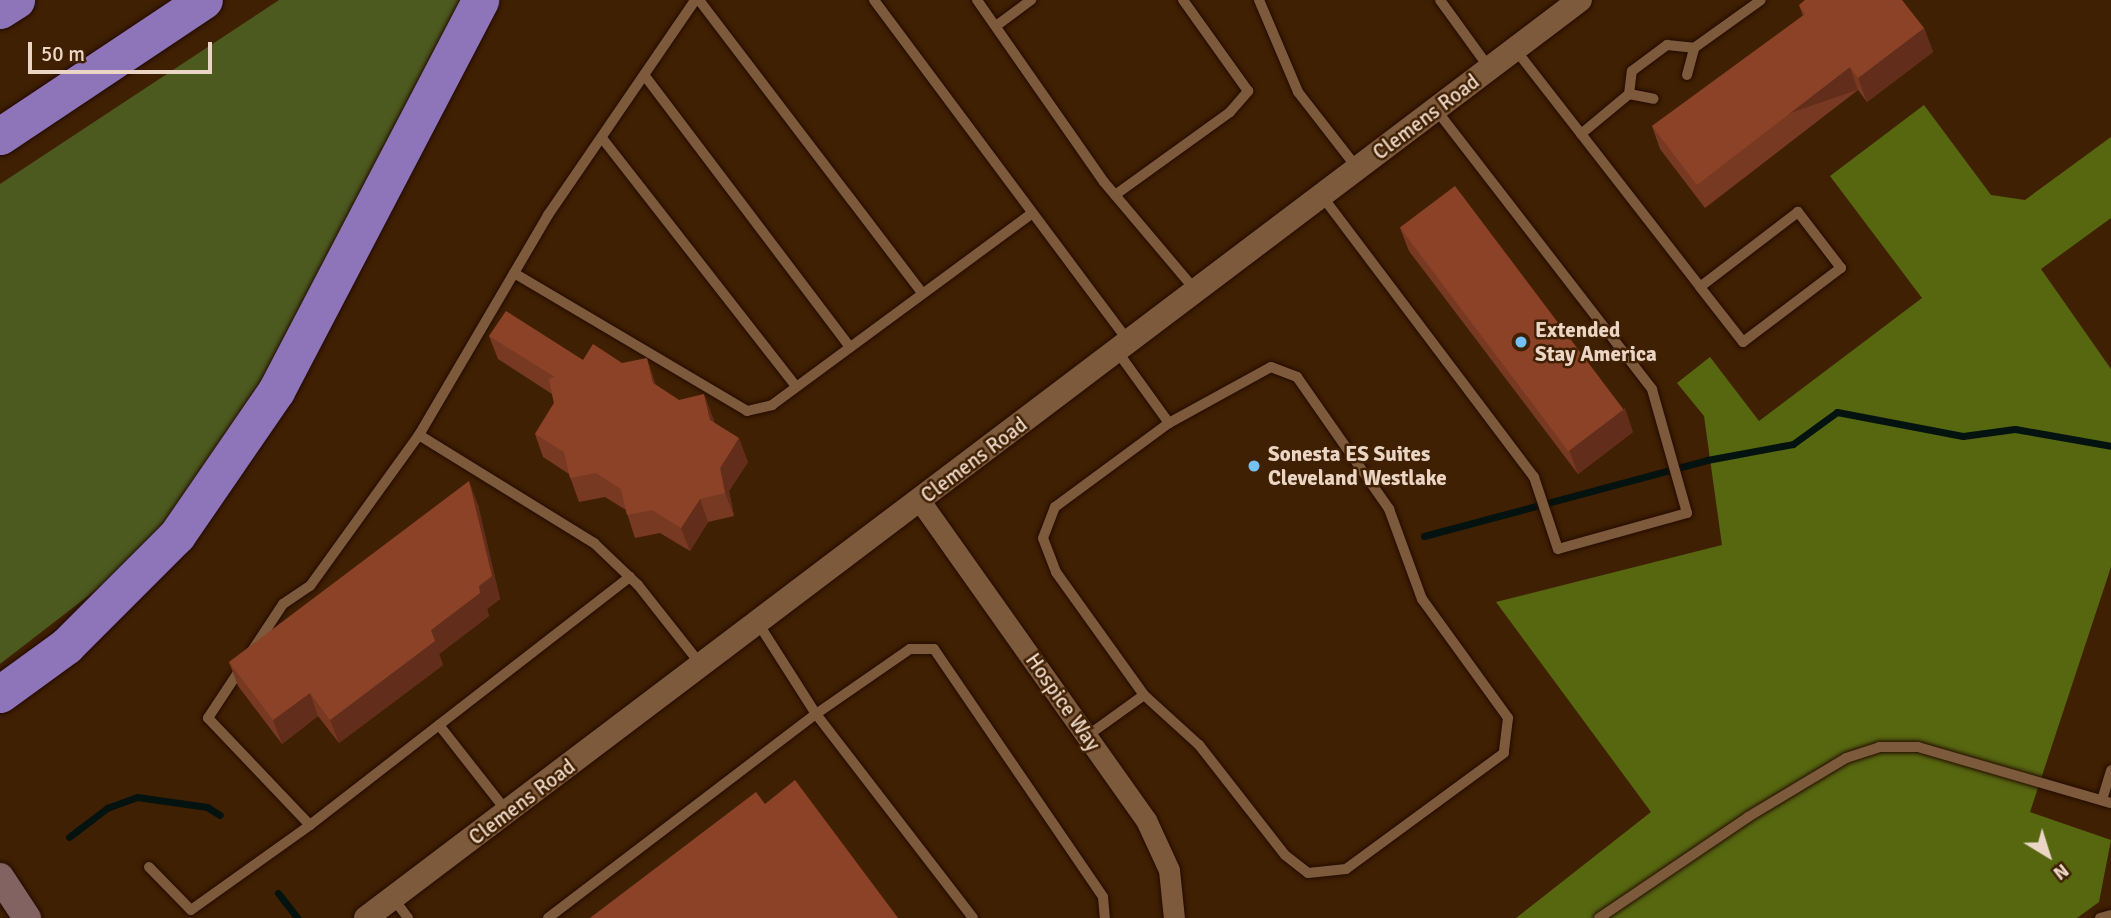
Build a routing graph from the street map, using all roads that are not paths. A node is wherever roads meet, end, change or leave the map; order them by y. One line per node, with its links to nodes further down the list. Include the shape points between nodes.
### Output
1 (16, 0): 13 (highway)
2 (204, 0): 24 (highway)
3 (480, 0): 43 (highway, via 276,391 177,535 66,646)
4 (697, 0): 19 (lane); 33 (lane)
5 (874, 0): 29 (lane)
6 (977, 0): 14 (lane)
7 (1031, 0): 14 (lane)
8 (1183, 0): 27 (lane, via 1248,91 1230,112)
9 (1259, 0): 26 (lane, via 1298,92)
10 (1440, 0): 17 (lane)
11 (1761, 0): 15 (lane)
12 (1570, 3): 16 (street, Clemens Road)
13 (0, 10)
14 (996, 26): 27 (lane)
15 (1694, 48): 18 (lane); 20 (lane, via 1667,45 1632,71)
16 (1516, 49): 17 (street, Clemens Road); 23 (lane)
17 (1490, 69): 22 (street, Clemens Road)
18 (1687, 75)
19 (645, 76): 25 (lane); 35 (lane)
20 (1629, 94): 21 (lane); 23 (lane)
21 (1654, 99)
22 (1436, 110): 26 (street, Clemens Road); 28 (lane, via 1652,389 1687,513 1558,549 1534,477)
23 (1581, 134): 31 (lane)
24 (0, 136)
25 (601, 138): 30 (lane); 36 (lane)
26 (1358, 169): 28 (street, Clemens Road)
27 (1115, 195): 32 (lane)
28 (1322, 196): 32 (street, Clemens Road)
29 (1031, 213): 33 (lane); 34 (lane)
30 (514, 273): 36 (lane, via 747,411 772,405); 38 (lane)
31 (1700, 287): 31 (lane, via 1743,342 1840,268 1798,212)
32 (1196, 291): 34 (street, Clemens Road)
33 (922, 293): 35 (lane)
34 (1123, 346): 37 (lane); 39 (street, Clemens Road)
35 (850, 347): 36 (lane)
36 (796, 386)
37 (1169, 423): 44 (lane, via 1055,507 1043,538 1056,572); 44 (lane, via 1271,366 1297,377 1388,509 1422,599 1508,718 1504,753 1346,869 1308,873 1285,855 1199,745)
38 (419, 435): 40 (lane, via 594,543); 51 (lane, via 310,586 283,604 208,718)
39 (920, 501): 41 (street, Clemens Road); 47 (street, Hospice Way)
40 (630, 577): 42 (lane); 46 (lane)
41 (758, 623): 42 (street, Clemens Road); 45 (lane)
42 (702, 666): 50 (street, Clemens Road)
43 (0, 694)
44 (1144, 695): 47 (lane)
45 (816, 715): 59 (lane); 60 (lane); 61 (lane, via 910,649 934,649 1103,897)
46 (439, 725): 50 (lane); 51 (lane)
47 (1087, 736): 62 (street, Hospice Way, via 1146,820 1169,870)
48 (2111, 770): 49 (lane)
49 (2107, 802): 63 (lane, via 1918,747 1879,747 1835,765)
50 (508, 813): 54 (street, Clemens Road)
51 (310, 825): 52 (lane, via 191,910)
52 (149, 867)
53 (0, 877): 56 (main road)
54 (393, 898): 57 (street, Clemens Road); 58 (lane)
55 (2111, 915): 64 (lane)
56 (27, 918)
57 (366, 918)
58 (408, 918)
59 (548, 918)
60 (973, 918)
61 (1105, 918)
62 (1174, 918)
63 (1599, 918)
64 (2100, 918)

